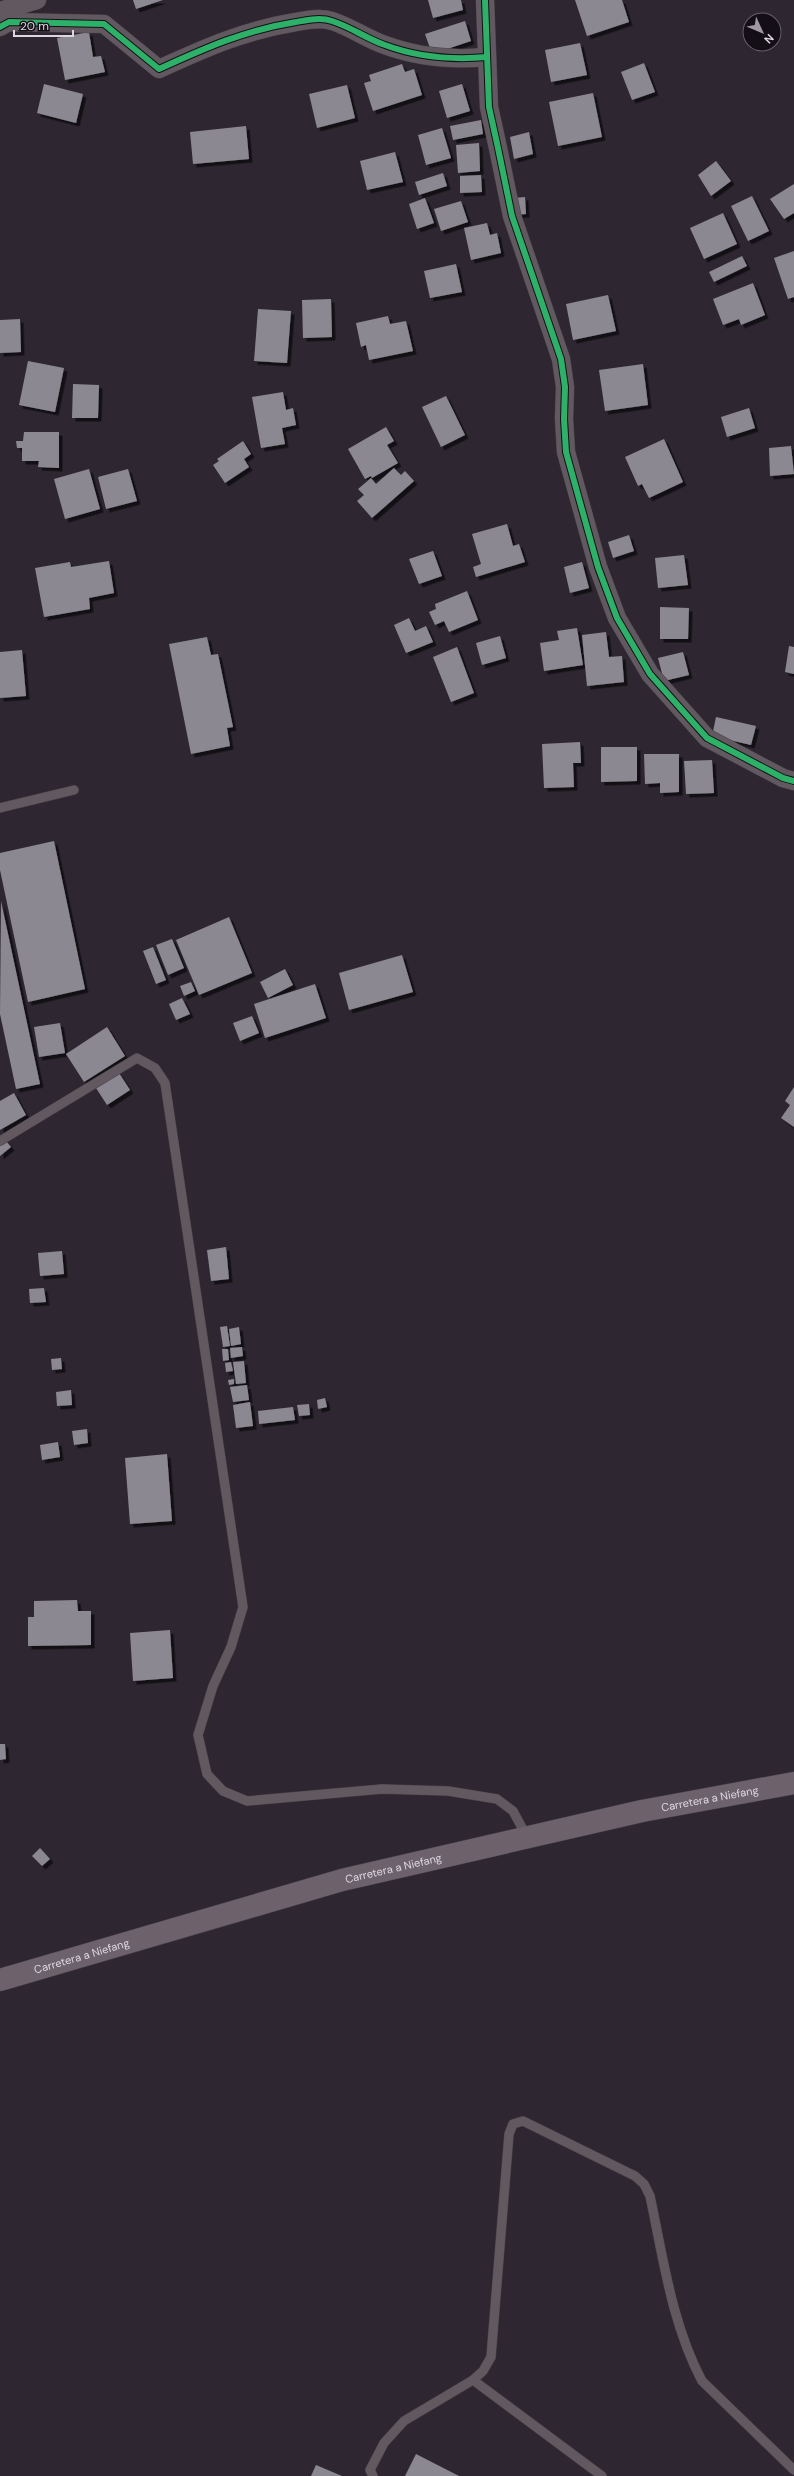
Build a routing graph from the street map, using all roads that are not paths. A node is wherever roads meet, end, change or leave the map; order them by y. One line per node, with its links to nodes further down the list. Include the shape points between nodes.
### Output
1 (36, 0): 3 (street)
2 (485, 0): 5 (street)
3 (0, 11)
4 (0, 27): 5 (street, via 9,22 104,24 159,69 216,43 257,29 312,20 332,20 385,45 422,55 458,60)
5 (487, 57): 6 (street, via 489,108 512,216 561,360 565,387 566,452 598,567 617,618 650,674 707,738 783,778)
6 (794, 780)
7 (74, 790): 8 (lane)
8 (0, 808)
9 (0, 1141): 11 (lane, via 137,1058 155,1068 165,1083 243,1607 231,1647 213,1686 198,1735 207,1774 224,1792 247,1800 382,1789 448,1792 497,1799 514,1811)
10 (794, 1783): 11 (main road, Carretera a Niefang, via 642,1811)
11 (527, 1837): 12 (main road, Carretera a Niefang, via 342,1880)
12 (0, 1980)
13 (473, 2380): 14 (lane, via 483,2371 491,2357 509,2134 513,2124 523,2121 635,2176 644,2184 650,2196 681,2331 702,2381); 15 (lane, via 404,2421 384,2443 370,2470); 16 (lane)
14 (794, 2470)
15 (373, 2476)
16 (602, 2476)

